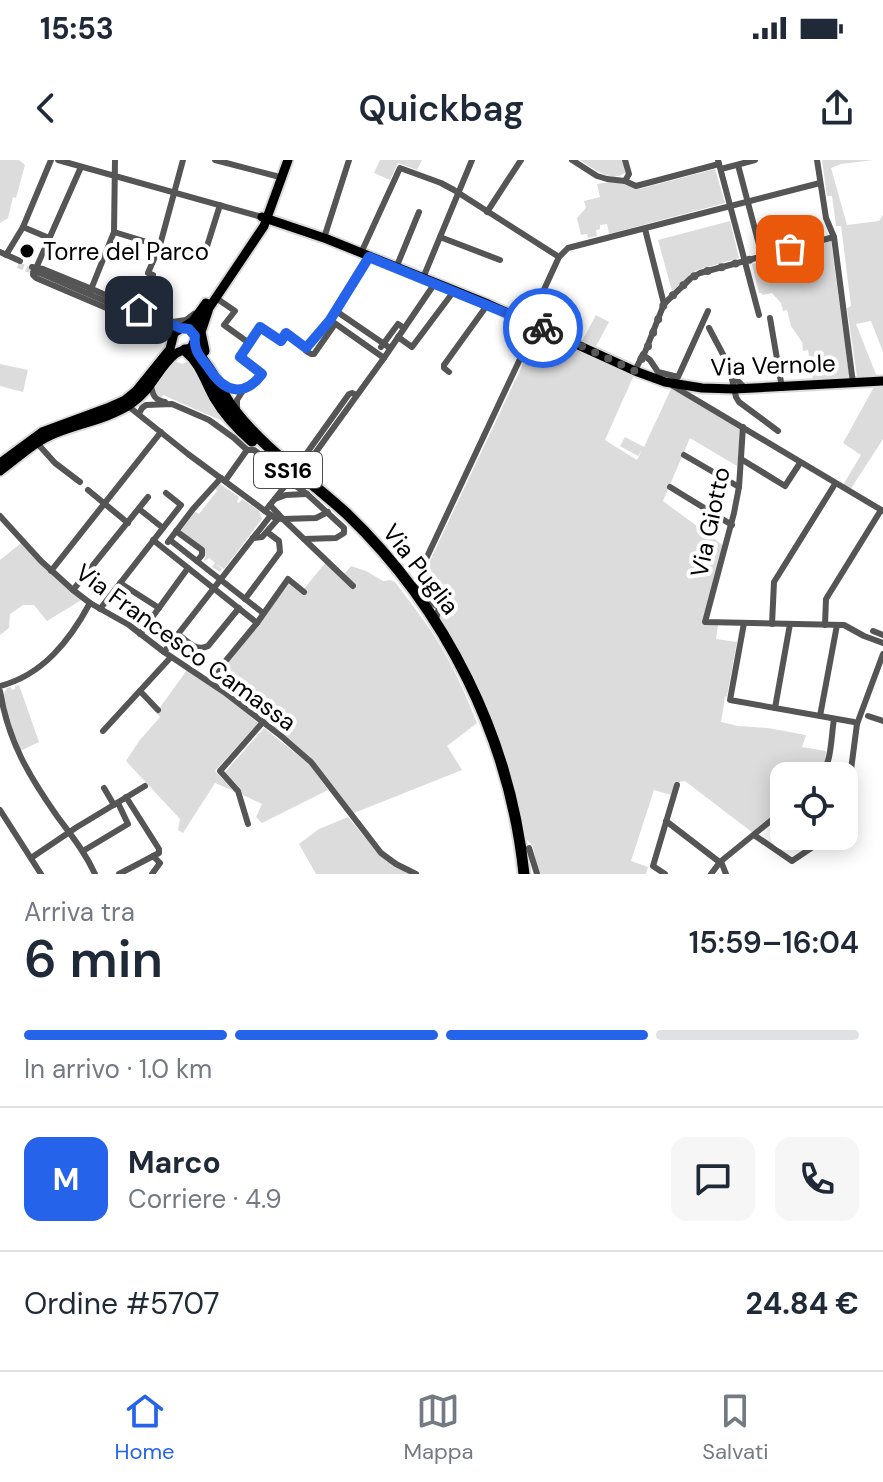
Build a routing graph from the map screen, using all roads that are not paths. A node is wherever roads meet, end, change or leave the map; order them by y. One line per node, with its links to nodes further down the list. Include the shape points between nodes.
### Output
1 (51, 160): 33 (street)
2 (58, 160): 18 (street)
3 (115, 160): 19 (street)
4 (183, 160): 23 (street)
5 (215, 160): 20 (street)
6 (282, 160): 20 (main road)
7 (288, 160): 25 (main road)
8 (349, 160): 39 (street)
9 (472, 160): 24 (street)
10 (521, 160): 30 (street)
11 (572, 160): 21 (street, via 597,176)
12 (625, 160): 21 (street)
13 (755, 160): 17 (street)
14 (817, 160): 22 (street)
15 (700, 164): 16 (street); 21 (street, via 636,186)
16 (719, 164): 17 (street); 28 (street)
17 (738, 165): 26 (street)
18 (81, 167): 19 (street); 38 (street)
19 (115, 176): 23 (street); 35 (street)
20 (276, 176): 31 (main road)
21 (625, 181)
22 (820, 183): 26 (street); 37 (street)
23 (175, 193): 27 (street); 40 (street)
24 (459, 194): 30 (street); 36 (street); 42 (street, via 400,168)
25 (273, 201): 31 (main road); 32 (main road)
26 (748, 202): 28 (street); 43 (street)
27 (220, 205): 31 (street); 40 (street, via 203,259)
28 (730, 206): 34 (street); 46 (street)
29 (419, 212): 48 (street)
30 (487, 212): 44 (street)
31 (264, 218): 32 (main road, Via Vernole); 54 (main road, via 263,228); 58 (main road)
32 (287, 225): 39 (main road, Via Vernole)
33 (23, 227): 38 (street); 41 (street)
34 (645, 229): 44 (street, via 568,248); 57 (street)
35 (114, 232): 40 (street); 53 (street)
36 (440, 237): 45 (street); 50 (street)
37 (834, 237): 43 (street); 82 (street)
38 (49, 238): 49 (street)
39 (324, 238): 42 (main road, Via Vernole)
40 (160, 245): 55 (street)
41 (2, 255): 47 (street)
42 (365, 255): 48 (main road, Via Vernole); 59 (street)
43 (762, 256): 46 (street)
44 (559, 257): 65 (street)
45 (500, 260)
46 (745, 261): 57 (street, via 700,273); 61 (street)
47 (19, 263)
48 (396, 268): 50 (main road, Via Vernole)
49 (32, 269): 53 (street, via 44,269); 70 (street, via 36,278)
50 (423, 278): 51 (main road, Via Vernole)
51 (435, 283): 52 (main road, Via Vernole); 67 (street)
52 (454, 291): 56 (main road, Via Vernole); 69 (street, via 412,347)
53 (90, 292): 63 (street); 70 (street, via 169,329)
54 (216, 298): 58 (main road); 71 (street, via 235,311 224,325)
55 (141, 304)
56 (488, 304): 65 (main road, Via Vernole); 76 (street, via 444,365)
57 (664, 304): 74 (street)
58 (205, 310): 63 (street); 66 (main road); 72 (main road); 78 (highway, SS16, via 200,338)
59 (336, 311): 64 (street); 73 (street)
60 (708, 311): 74 (street, via 678,377 658,372)
61 (759, 315)
62 (770, 318): 84 (street)
63 (168, 322): 66 (street)
64 (333, 322): 71 (street, via 306,348 286,333 281,341 260,327); 75 (street)
65 (532, 323): 77 (main road, Via Vernole); 144 (street, via 418,576 418,584 449,607)
66 (182, 328): 70 (main road); 72 (main road, via 189,329)
67 (404, 328): 69 (street); 73 (street, via 398,324)
68 (709, 328): 79 (street)
69 (398, 337): 73 (street)
70 (172, 339): 72 (main road, via 177,348); 100 (main road, via 170,349 125,400 42,432)
71 (249, 343): 85 (street, via 240,357 262,374)
72 (189, 345): 78 (highway, Via Puglia / SS16); 83 (main road, via 171,357); 91 (highway, Via Puglia / SS16, via 217,401)
73 (387, 346): 75 (street)
74 (646, 353): 77 (street)
75 (380, 355): 92 (street, via 357,395 349,394)
76 (449, 372)
77 (638, 372): 81 (main road, Via Vernole)
78 (212, 373): 85 (street, via 233,389); 91 (highway, Via Puglia / SS16)
79 (734, 380): 84 (main road, Via Vernole, via 746,389); 86 (main road, Via Vernole); 94 (street, via 739,402)
80 (883, 381): 82 (main road, Via Vernole)
81 (665, 382): 86 (main road, Via Vernole); 89 (street)
82 (853, 383): 84 (main road, Via Vernole)
83 (151, 386): 87 (street, via 158,401); 88 (main road)
84 (782, 388)
85 (244, 389): 91 (street, via 237,400)
86 (708, 393): 89 (street, via 703,396)
87 (172, 404): 90 (street, via 146,405); 97 (street, via 209,420)
88 (128, 406): 90 (street); 96 (main road)
89 (712, 408): 93 (street)
90 (139, 414): 95 (street)
91 (236, 420): 97 (highway); 135 (highway, Via Puglia / SS16, via 363,530); 203 (highway, Via Puglia / SS16, via 363,538 443,644 494,756)
92 (334, 421): 92 (street, via 304,457 305,463 308,463)
93 (743, 427): 99 (street, Via Giotto); 101 (street)
94 (778, 431)
95 (161, 432): 104 (street); 113 (street)
96 (37, 443): 103 (main road); 105 (street)
97 (247, 450): 102 (street); 104 (street)
98 (684, 455): 108 (street)
99 (741, 459): 101 (street, via 785,486); 108 (street, Via Giotto)
100 (0, 463)
101 (800, 463): 106 (street)
102 (274, 465)
103 (0, 471)
104 (223, 480): 117 (street); 122 (street)
105 (80, 482)
106 (835, 484): 115 (street); 148 (street, via 774,582)
107 (670, 487): 120 (street)
108 (739, 487): 120 (street, Via Giotto)
109 (88, 490): 113 (street)
110 (166, 493): 121 (street, via 181,505)
111 (307, 494): 116 (street); 117 (street, via 286,495); 117 (street, via 289,481)
112 (148, 497): 114 (street)
113 (104, 504): 119 (street); 131 (street)
114 (139, 509): 119 (street); 121 (street)
115 (882, 510): 150 (street, via 826,599)
116 (328, 512): 117 (street, via 316,518); 125 (street, via 344,533)
117 (274, 513): 123 (street); 124 (street); 125 (street)
118 (0, 516): 131 (street, Via Francesco Camassa)
119 (128, 523): 137 (street)
120 (732, 525): 147 (street, Via Giotto, via 705,622)
121 (163, 528): 126 (street)
122 (176, 531): 127 (street); 129 (street, via 202,550)
123 (267, 532): 124 (street); 139 (street, via 279,541 280,552)
124 (253, 538): 132 (street)
125 (304, 539): 134 (street)
126 (153, 540): 128 (street); 133 (street)
127 (170, 540): 128 (street); 129 (street)
128 (164, 549): 130 (street)
129 (197, 561): 132 (street)
130 (188, 568): 136 (street); 141 (street)
131 (51, 571): 137 (street, Via Francesco Camassa)
132 (221, 580): 136 (street); 139 (street)
133 (120, 583): 141 (street); 143 (street)
134 (353, 586)
135 (411, 586): 144 (street); 153 (highway, Via Puglia / SS16)
136 (215, 589): 142 (street); 155 (street)
137 (73, 590): 140 (street, Via Francesco Camassa)
138 (304, 592): 145 (street, via 288,579)
139 (245, 599): 145 (street)
140 (90, 603): 143 (street, Via Francesco Camassa); 162 (street, via 47,661)
141 (159, 608): 154 (street)
142 (239, 608): 146 (street); 155 (street, via 204,648)
143 (100, 609): 154 (street, Via Francesco Camassa)
144 (443, 610): 153 (street, via 436,619)
145 (263, 613): 146 (street)
146 (257, 623): 161 (street)
147 (744, 623): 148 (street); 165 (street, via 730,700)
148 (772, 624): 149 (street)
149 (790, 624): 150 (street); 165 (street)
150 (825, 625): 151 (street)
151 (840, 625): 157 (street); 167 (street)
152 (873, 631): 156 (street)
153 (442, 632): 181 (highway, Via Puglia / SS16, via 486,719)
154 (140, 634): 158 (street, Via Francesco Camassa)
155 (178, 634): 158 (street)
156 (883, 635)
157 (883, 643)
158 (164, 652): 160 (street, Via Francesco Camassa)
159 (883, 654): 172 (street)
160 (171, 657): 161 (street, Via Francesco Camassa); 163 (street)
161 (209, 681): 171 (street, Via Francesco Camassa)
162 (0, 689): 164 (street)
163 (140, 691): 166 (street); 174 (street)
164 (0, 699): 173 (street)
165 (775, 708): 167 (street)
166 (158, 710)
167 (820, 716): 169 (street)
168 (868, 716): 170 (street)
169 (834, 719): 172 (street); 175 (street)
170 (883, 721)
171 (263, 722): 186 (street, via 220,771 238,791); 202 (street, Via Francesco Camassa, via 311,762 381,853)
172 (857, 724): 176 (street)
173 (3, 725): 187 (street)
174 (103, 731)
175 (827, 762)
176 (852, 762)
177 (677, 785): 184 (street)
178 (145, 786): 180 (street)
179 (104, 788): 182 (street)
180 (126, 797): 182 (street); 194 (street, via 159,849)
181 (510, 798): 190 (highway); 203 (highway, Via Puglia / SS16)
182 (116, 804): 187 (street); 193 (street, via 128,824)
183 (0, 810): 195 (street)
184 (666, 821): 196 (street); 197 (street)
185 (770, 822): 188 (street)
186 (248, 824)
187 (71, 832): 193 (street); 195 (street)
188 (754, 835): 189 (street); 196 (street)
189 (770, 846)
190 (529, 848): 204 (street)
191 (776, 850): 192 (street, via 792,861)
192 (808, 850)
193 (83, 851): 199 (street)
194 (156, 855): 200 (street); 201 (street, via 160,863)
195 (31, 858): 198 (street)
196 (720, 862): 207 (street); 208 (street)
197 (653, 866): 205 (street); 206 (street)
198 (41, 874)
199 (95, 874)
200 (119, 874)
201 (152, 874)
202 (416, 874)
203 (521, 874)
204 (537, 874)
205 (650, 874)
206 (665, 874)
207 (711, 874)
208 (726, 874)

